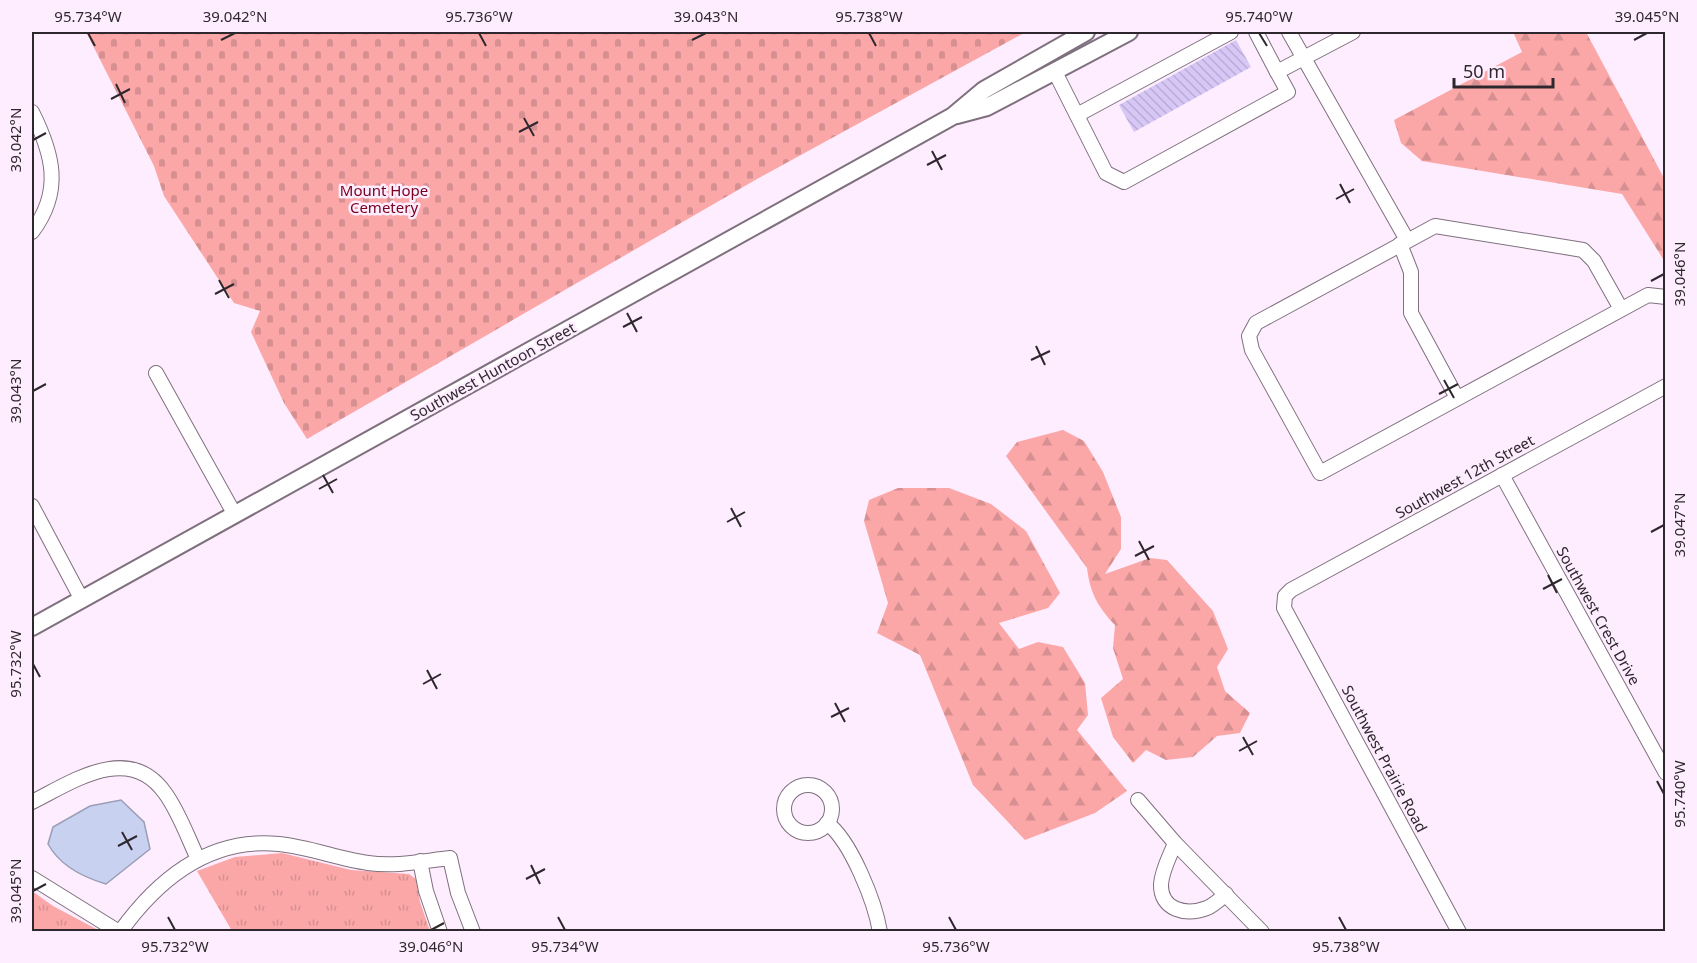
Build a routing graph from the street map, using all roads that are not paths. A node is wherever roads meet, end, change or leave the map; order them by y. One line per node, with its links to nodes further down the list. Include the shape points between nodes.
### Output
1 (1086, 32): 14 (main road, Southwest Huntoon Street, via 984,90)
2 (1129, 32): 10 (main road, Southwest Huntoon Street)
3 (1231, 32): 13 (street)
4 (1256, 32): 11 (street)
5 (1288, 32): 9 (street)
6 (1322, 32): 8 (street)
7 (1353, 32): 8 (street)
8 (1329, 45): 9 (street)
9 (1304, 58): 11 (street); 16 (street)
10 (1055, 72): 13 (street); 14 (main road, Southwest Huntoon Street, via 987,107)
11 (1277, 72): 13 (street, via 1288,92 1124,182 1106,173)
12 (32, 112): 15 (street, via 46,141 52,174 45,210)
13 (1077, 115)
14 (953, 116): 24 (main road, Southwest Huntoon Street)
15 (32, 232)
16 (1403, 242): 18 (street, via 1429,228 1443,226 1583,250 1594,261); 21 (street, via 1411,272 1411,313); 21 (street, via 1256,323 1249,336 1250,346 1320,473)
17 (1665, 297): 18 (street, via 1648,295)
18 (1620, 309): 21 (street)
19 (156, 373): 24 (street)
20 (1665, 386): 22 (street, Southwest 12th Street)
21 (1457, 398)
22 (1502, 475): 26 (street, Southwest 12th Street, via 1291,590); 28 (street, Southwest Crest Drive)
23 (32, 506): 25 (street)
24 (235, 515): 25 (main road, Southwest Huntoon Street)
25 (82, 600): 27 (main road, Southwest Huntoon Street)
26 (1284, 600): 42 (street, Southwest Prairie Road, via 1284,608)
27 (32, 627)
28 (1665, 773)
29 (1138, 800): 32 (street)
30 (32, 802): 33 (street, via 105,768 144,774 165,793)
31 (827, 823): 40 (street, via 844,842 865,885)
32 (1175, 843): 36 (street); 36 (street, via 1161,885 1165,901 1172,908 1209,908)
33 (198, 860): 34 (street, via 223,850 280,844 368,863); 37 (street, via 158,885)
34 (420, 861): 38 (street); 39 (street, via 450,858)
35 (32, 878): 37 (street)
36 (1226, 894): 41 (street)
37 (119, 932)
38 (440, 932)
39 (473, 932)
40 (880, 932)
41 (1262, 932)
42 (1459, 932)

